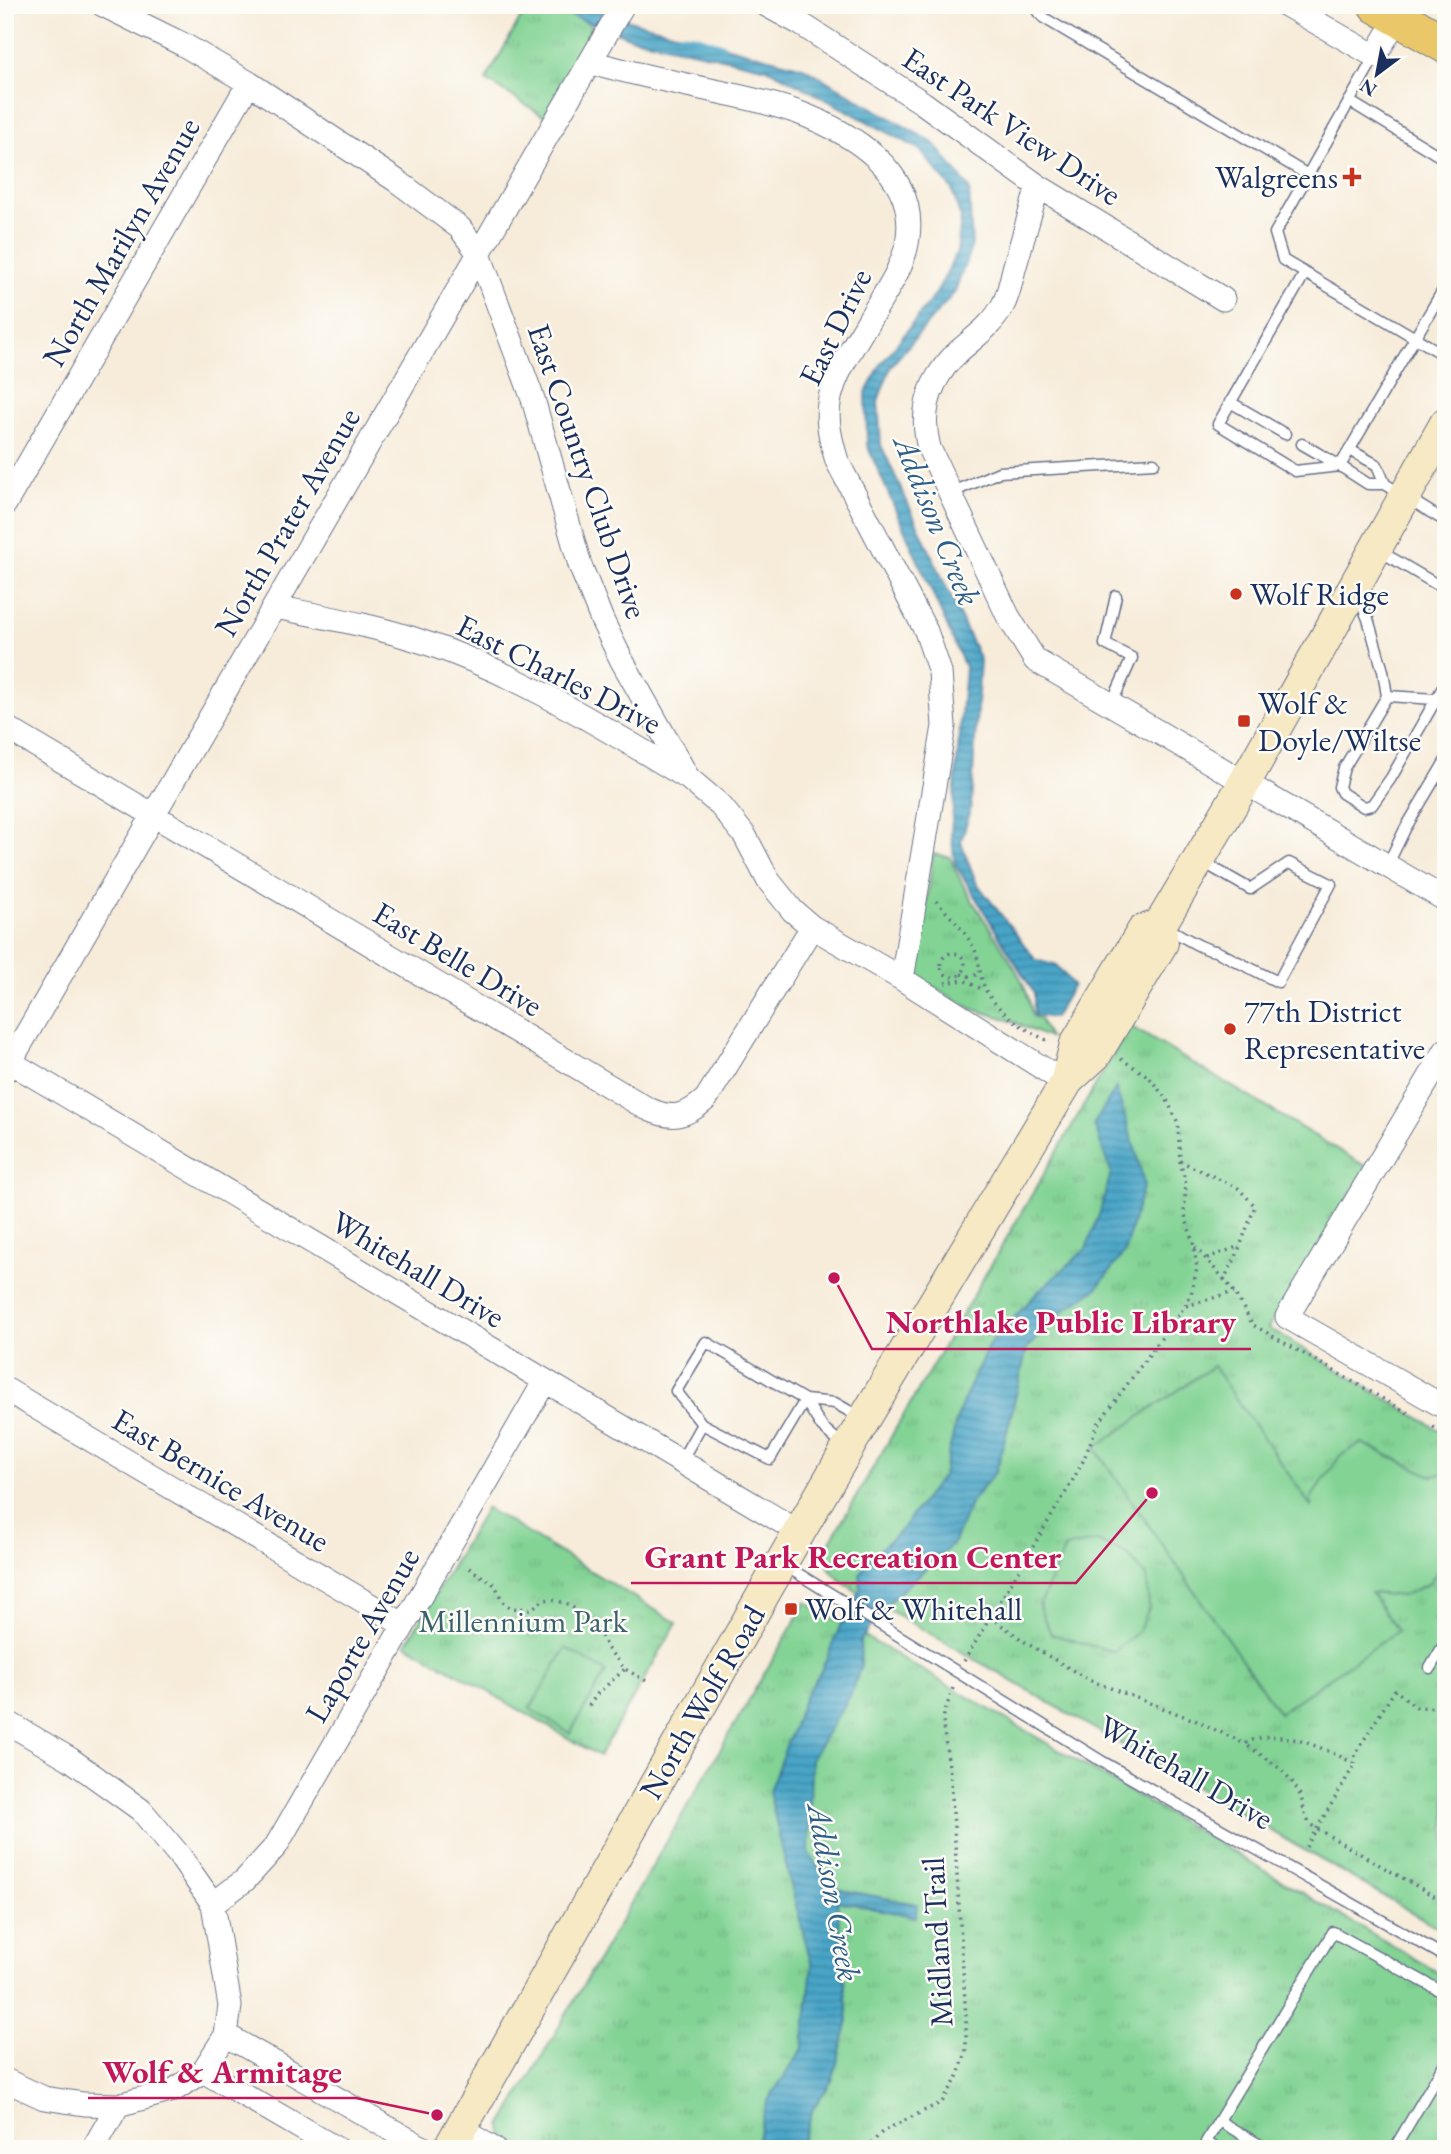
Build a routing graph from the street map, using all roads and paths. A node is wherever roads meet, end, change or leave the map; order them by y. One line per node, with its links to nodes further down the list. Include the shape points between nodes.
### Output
1 (103, 5): 10 (street, East Country Club Drive)
2 (624, 5): 9 (street, North Prater Avenue)
3 (766, 5): 14 (street, East Park View Drive, via 923,103)
4 (1035, 5): 13 (lane, via 1044,18)
5 (1286, 5): 8 (street)
6 (1388, 11): 7 (main road); 8 (street)
7 (1446, 45)
8 (1375, 56): 11 (lane)
9 (591, 62): 15 (street, North Prater Avenue); 48 (street, East Drive, via 796,112 831,127 875,156 901,189 909,220 902,257 839,375 828,413 837,461 926,631 940,673 944,726)
10 (249, 83): 15 (street, East Country Club Drive, via 397,181 460,228); 30 (street, North Marilyn Avenue)
11 (1349, 101): 12 (lane); 13 (lane)
12 (1446, 160)
13 (1308, 175): 16 (lane, via 1275,233 1283,260)
14 (1038, 186): 18 (street, East Park View Drive); 29 (street, via 1004,304 946,365 926,401 925,433)
15 (479, 254): 36 (street, North Prater Avenue); 43 (street, East Country Club Drive, via 533,399 580,565 621,659)
16 (1305, 273): 19 (lane); 21 (lane)
17 (1446, 285): 19 (lane)
18 (1223, 299)
19 (1415, 338): 20 (lane); 25 (lane)
20 (1446, 356)
21 (1230, 402): 22 (lane); 27 (lane, via 1217,425 1295,471)
22 (1285, 433)
23 (1441, 441): 28 (main road, North Wolf Road)
24 (1302, 444): 27 (lane)
25 (1350, 450): 27 (lane); 28 (lane, via 1377,465)
26 (1154, 463): 29 (lane, via 999,472)
27 (1340, 466): 28 (lane, via 1368,484)
28 (1395, 491): 31 (lane, via 1440,518); 32 (main road, North Wolf Road)
29 (950, 493): 40 (street, via 1008,616 1035,660)
30 (5, 504)
31 (1446, 514)
32 (1376, 548): 33 (main road, North Wolf Road); 34 (lane)
33 (1354, 587): 38 (lane, via 1368,619); 44 (main road, North Wolf Road)
34 (1446, 590)
35 (1116, 596): 40 (lane, via 1105,644 1132,658)
36 (275, 607): 43 (street, East Charles Drive, via 427,643 542,695); 45 (street, North Prater Avenue)
37 (1446, 682): 39 (lane)
38 (1387, 696): 39 (lane); 39 (lane, via 1340,779 1342,793 1364,807 1372,805)
39 (1441, 702)
40 (1111, 705): 44 (street)
41 (5, 727): 45 (street, East Belle Drive)
42 (1446, 760): 47 (lane)
43 (688, 778): 51 (street, East Country Club Drive, via 720,805 745,836 780,897)
44 (1245, 782): 46 (main road, North Wolf Road); 47 (street)
45 (154, 815): 51 (street, East Belle Drive, via 661,1115 693,1111 706,1099); 58 (street, North Prater Avenue)
46 (1199, 860): 50 (main road, North Wolf Road); 50 (lane, via 1250,889 1289,863 1331,884 1278,982)
47 (1387, 866): 49 (street)
48 (918, 881): 52 (path, via 972,945); 54 (street, East Drive)
49 (1446, 900)
50 (1160, 925): 60 (main road, North Wolf Road, via 1143,931 1091,1018 1076,1044)
51 (812, 927): 54 (street, East Country Club Drive)
52 (981, 971): 53 (path, via 970,977); 55 (path, via 986,991 997,1006)
53 (961, 974): 53 (path, via 963,959 958,954 944,956 943,972 951,979)
54 (902, 979): 60 (street, East Country Club Drive)
55 (1047, 1040)
56 (1446, 1050): 59 (street)
57 (1118, 1057): 61 (path, via 1149,1077 1178,1123 1186,1185 1184,1212)
58 (7, 1064): 67 (street, Whitehall Drive)
59 (1440, 1074): 70 (street, via 1287,1317)
60 (1067, 1081): 71 (main road, North Wolf Road)
61 (1194, 1246): 63 (path); 66 (path, via 1197,1268)
62 (1240, 1246): 63 (path)
63 (1207, 1258): 64 (path)
64 (1224, 1279)
65 (1234, 1292): 66 (path)
66 (1185, 1306): 78 (path, via 1098,1424 1069,1487)
67 (545, 1381): 74 (street, Whitehall Drive); 79 (street, Laporte Avenue)
68 (5, 1389): 79 (street, East Bernice Avenue)
69 (805, 1400): 71 (lane, via 835,1403); 72 (lane, via 770,1460); 72 (lane, via 706,1342 676,1391); 73 (lane, via 822,1427)
70 (1446, 1408)
71 (864, 1420): 73 (main road, North Wolf Road)
72 (702, 1424): 74 (lane)
73 (848, 1450): 75 (main road, North Wolf Road)
74 (681, 1461): 75 (street, Whitehall Drive)
75 (799, 1532): 76 (main road, North Wolf Road)
76 (782, 1563): 95 (lane, Whitehall Drive, via 1103,1762); 103 (main road, North Wolf Road)
77 (469, 1568): 83 (path, via 495,1585 511,1608 531,1609 552,1599 568,1604 595,1623 607,1648)
78 (990, 1617): 81 (path); 89 (path, via 1089,1680)
79 (404, 1625): 94 (street, Laporte Avenue, via 276,1846 245,1880)
80 (1446, 1641): 82 (lane)
81 (966, 1657)
82 (1430, 1668)
83 (625, 1669): 84 (path); 86 (path)
84 (648, 1682)
85 (954, 1686): 108 (path, Midland Trail, via 943,1726 951,1780 966,2053 942,2102 883,2132)
86 (589, 1706)
87 (1446, 1708): 90 (path, via 1416,1707 1395,1690 1355,1754)
88 (5, 1721): 94 (street, via 70,1759 141,1810)
89 (1244, 1744): 90 (path, via 1255,1737 1293,1739); 91 (path, via 1283,1770 1300,1793 1309,1825)
90 (1355, 1764): 91 (path)
91 (1317, 1829): 92 (path); 93 (path)
92 (1306, 1847)
93 (1446, 1903)
94 (213, 1904): 97 (street, via 230,2006)
95 (1446, 1957)
96 (1446, 1994): 102 (lane, via 1333,1932)
97 (226, 2035): 99 (street); 106 (street)
98 (1446, 2061): 111 (lane)
99 (203, 2071): 101 (street, via 174,2090); 105 (street)
100 (5, 2080): 101 (street, via 44,2098)
101 (118, 2105): 104 (street)
102 (1219, 2121): 109 (lane, via 1206,2142); 110 (lane)
103 (454, 2139): 107 (street)
104 (93, 2149)
105 (337, 2149)
106 (425, 2149)
107 (494, 2149)
108 (866, 2149)
109 (1217, 2149)
110 (1267, 2149)
111 (1394, 2149)

